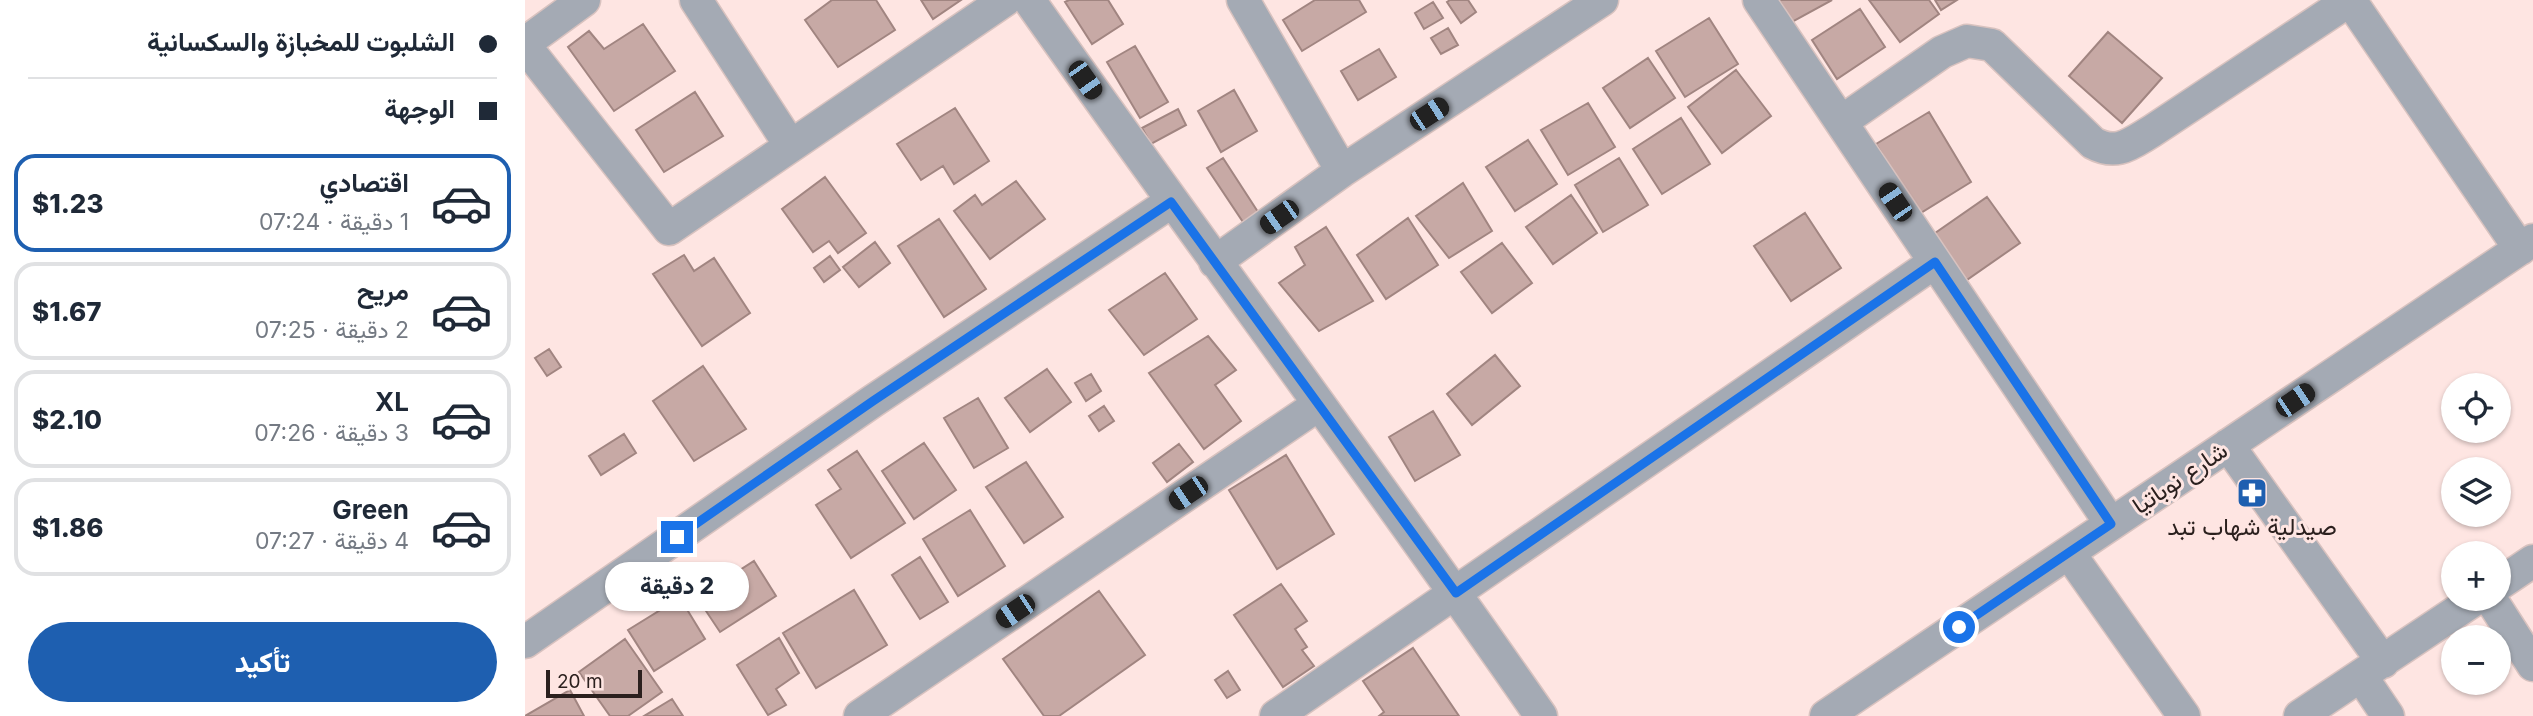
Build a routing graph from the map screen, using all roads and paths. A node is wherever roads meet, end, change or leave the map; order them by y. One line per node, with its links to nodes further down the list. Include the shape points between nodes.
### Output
1 (584, 0): 9 (street)
2 (696, 0): 11 (street)
3 (1005, 0): 11 (street)
4 (1029, 0): 13 (street)
5 (1243, 0): 12 (street)
6 (1602, 0): 12 (street)
7 (1759, 0): 10 (street)
8 (2350, 0): 10 (street, via 2123,148 2106,150 2093,143 1992,45 1981,42 1967,41 1942,52); 14 (street)
9 (525, 44): 11 (street, via 669,229)
10 (1841, 122): 16 (street)
11 (790, 145)
12 (1342, 171): 15 (street)
13 (1171, 202): 15 (street); 26 (street)
14 (2526, 244): 18 (street, شارع نوباتيا)
15 (1215, 262): 17 (street)
16 (1935, 262): 19 (street); 23 (street)
17 (1318, 405): 23 (street); 29 (street)
18 (2228, 445): 19 (street, شارع نوباتيا); 28 (street)
19 (2111, 524): 20 (street, شارع نوباتيا)
20 (2069, 553): 32 (street, شارع نوباتيا); 33 (street)
21 (2533, 561): 22 (street)
22 (2511, 576)
23 (1456, 593): 30 (street); 31 (street)
24 (2458, 611): 28 (street)
25 (2498, 611): 27 (street)
26 (525, 642)
27 (2533, 665)
28 (2372, 669): 34 (street); 35 (street)
29 (860, 716)
30 (1276, 716)
31 (1541, 716)
32 (1826, 716)
33 (2184, 716)
34 (2299, 716)
35 (2388, 716)

